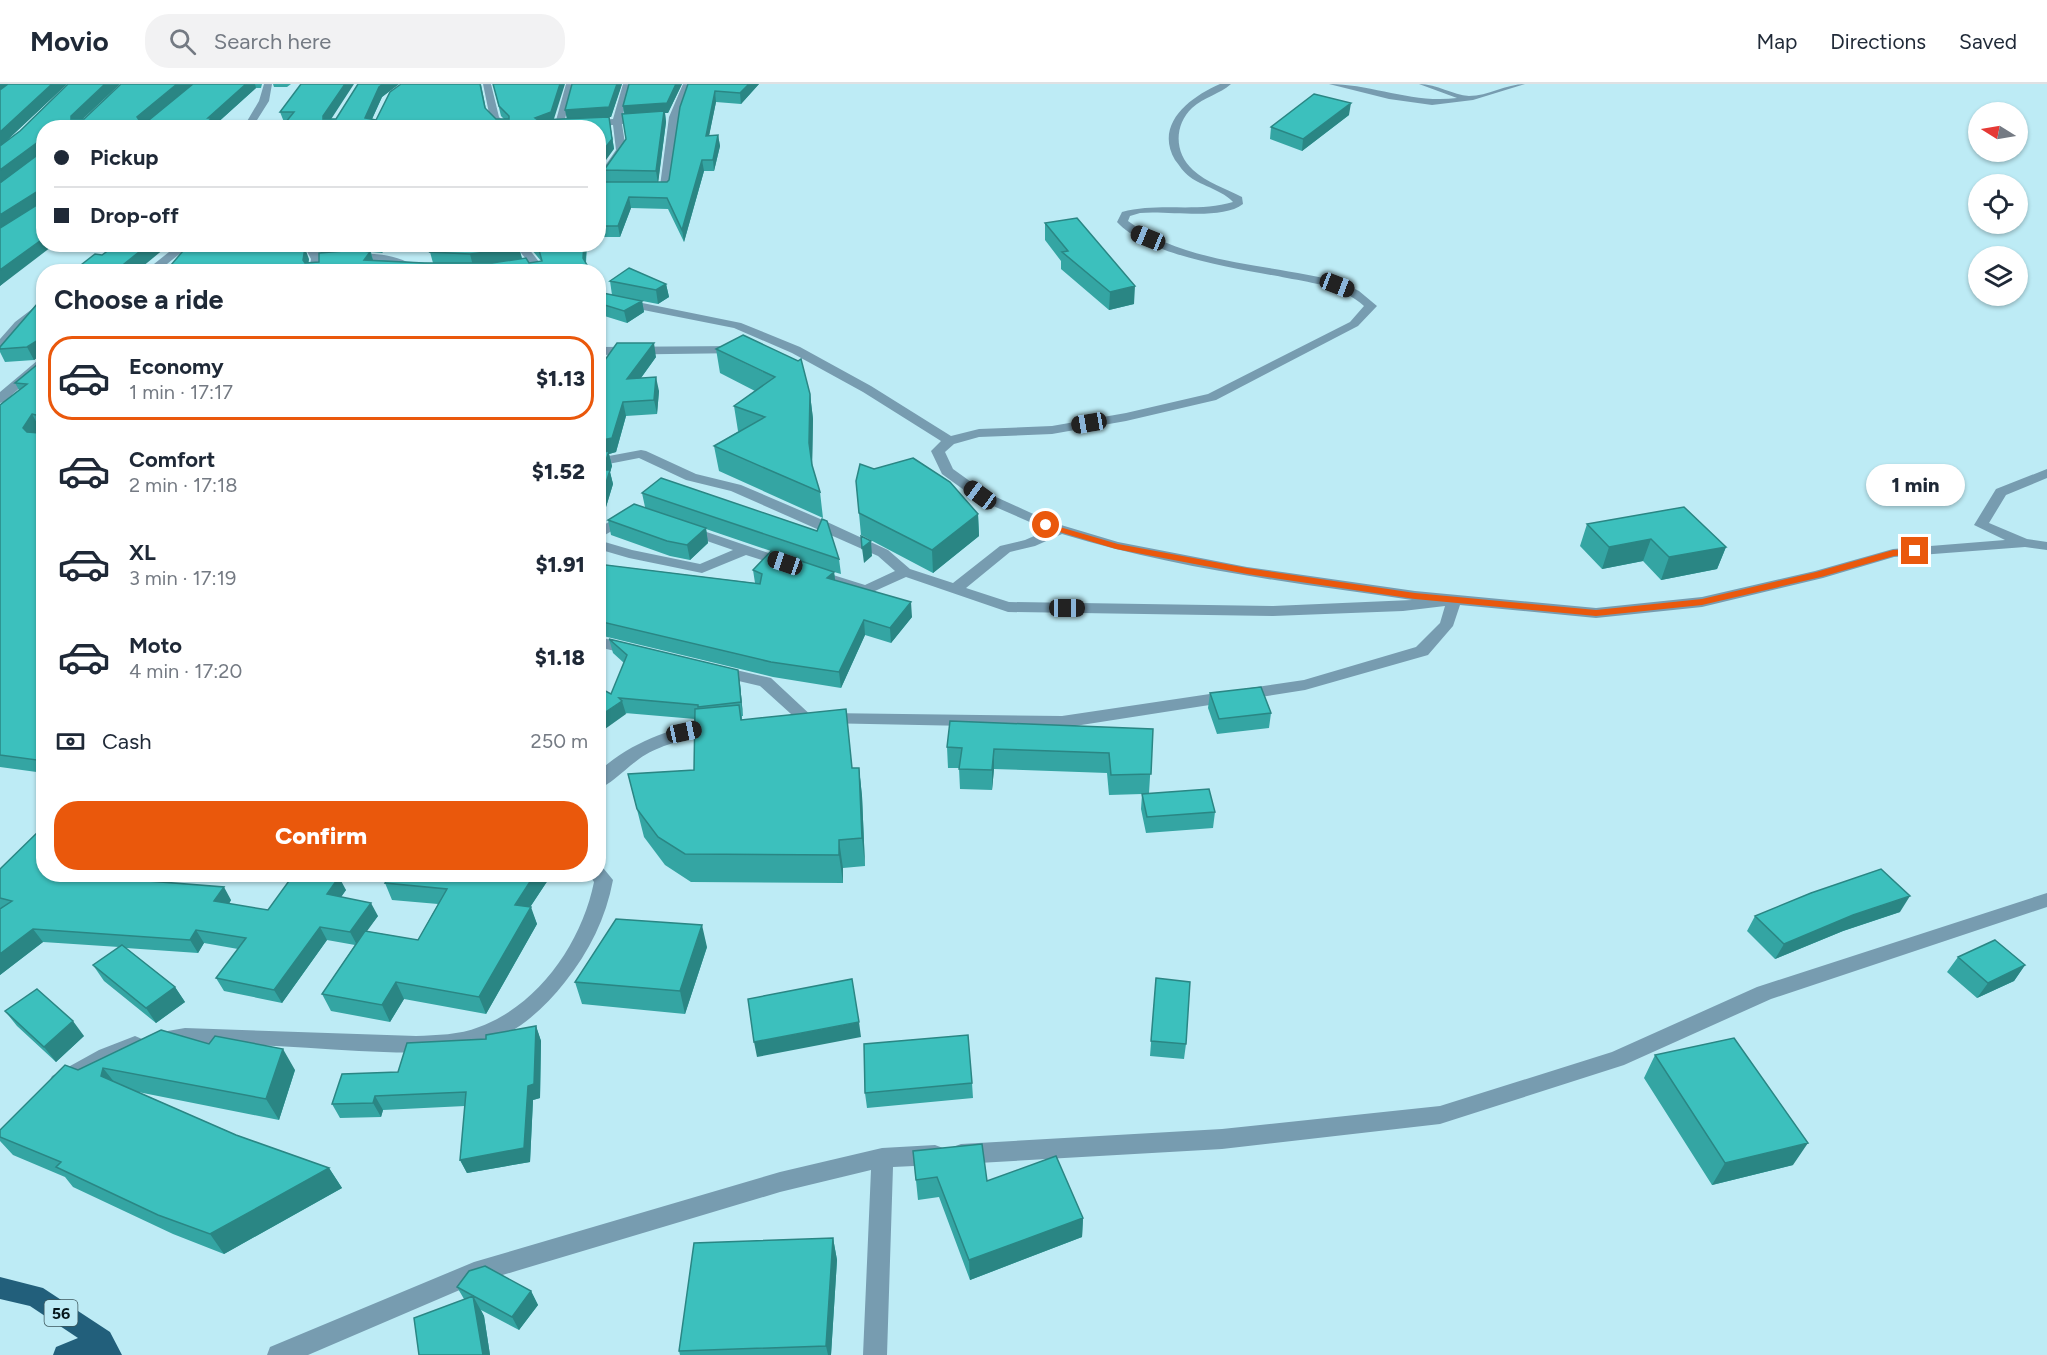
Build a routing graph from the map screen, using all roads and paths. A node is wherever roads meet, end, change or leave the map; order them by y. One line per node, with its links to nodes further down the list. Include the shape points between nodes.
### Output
1 (268, 84): 14 (street, via 264,101)
2 (488, 84): 15 (street)
3 (570, 84): 16 (street)
4 (627, 84): 17 (street)
5 (687, 84): 11 (street)
6 (1227, 84): 34 (street, via 1184,109 1173,126 1175,149 1187,170 1238,199 1238,204 1227,209 1142,208 1126,214 1122,222 1133,232 1162,244 1337,285 1360,294 1371,306 1354,324 1212,397 1063,428 979,433)
7 (1333, 84): 10 (street, via 1442,103)
8 (1423, 84): 10 (street)
9 (1521, 84): 10 (street)
10 (1468, 98)
11 (674, 117): 13 (street); 20 (street, via 665,189)
12 (652, 118): 17 (street)
13 (663, 118)
14 (252, 120)
15 (497, 120)
16 (560, 120)
17 (617, 121): 18 (street); 19 (street, via 621,150)
18 (606, 122)
19 (606, 179)
20 (643, 189)
21 (176, 252): 24 (street)
22 (312, 252): 23 (street)
23 (316, 259): 25 (street); 26 (street, via 361,256)
24 (160, 264)
25 (316, 264)
26 (400, 264)
27 (606, 299): 30 (street, via 737,325)
28 (36, 310): 29 (street)
29 (0, 347)
30 (796, 350): 31 (street); 34 (street)
31 (606, 351)
32 (36, 366): 33 (street)
33 (0, 399)
34 (949, 441): 40 (street, via 938,451 947,471 980,495)
35 (606, 460): 45 (street, via 640,454 691,477 736,488 884,553)
36 (2047, 473): 41 (street, via 2001,492 1982,525)
37 (646, 515): 39 (street, via 635,511)
38 (668, 523): 44 (street)
39 (606, 530)
40 (1060, 530): 46 (street, via 1005,549); 47 (street, via 1116,546 1247,571)
41 (2025, 543): 42 (street); 47 (street, via 1893,553 1702,602 1596,613)
42 (2047, 546)
43 (606, 547): 44 (street, via 702,569)
44 (745, 550): 45 (street, via 866,590)
45 (905, 572): 46 (street)
46 (957, 588): 47 (street, via 1008,607 1273,611)
47 (1454, 600): 51 (street, via 1444,628 1422,651 1305,685 1062,722)
48 (606, 644): 49 (street)
49 (648, 654)
50 (707, 668): 51 (street, via 765,682)
51 (807, 718): 52 (street)
52 (785, 721)
53 (731, 726): 54 (street, via 703,728 665,738 628,757)
54 (606, 776)
55 (604, 882): 57 (street, via 589,931 572,959 524,1013 488,1033 466,1040 421,1045 207,1037 158,1040 106,1056)
56 (2047, 900): 58 (street, via 1764,993 1617,1059 1440,1115 1222,1138)
57 (43, 1095)
58 (882, 1158): 62 (street, via 780,1182 474,1274); 63 (street)
59 (0, 1288): 60 (main road, 56, via 34,1296)
60 (106, 1348): 61 (main road)
61 (65, 1355)
62 (279, 1355)
63 (875, 1355)

